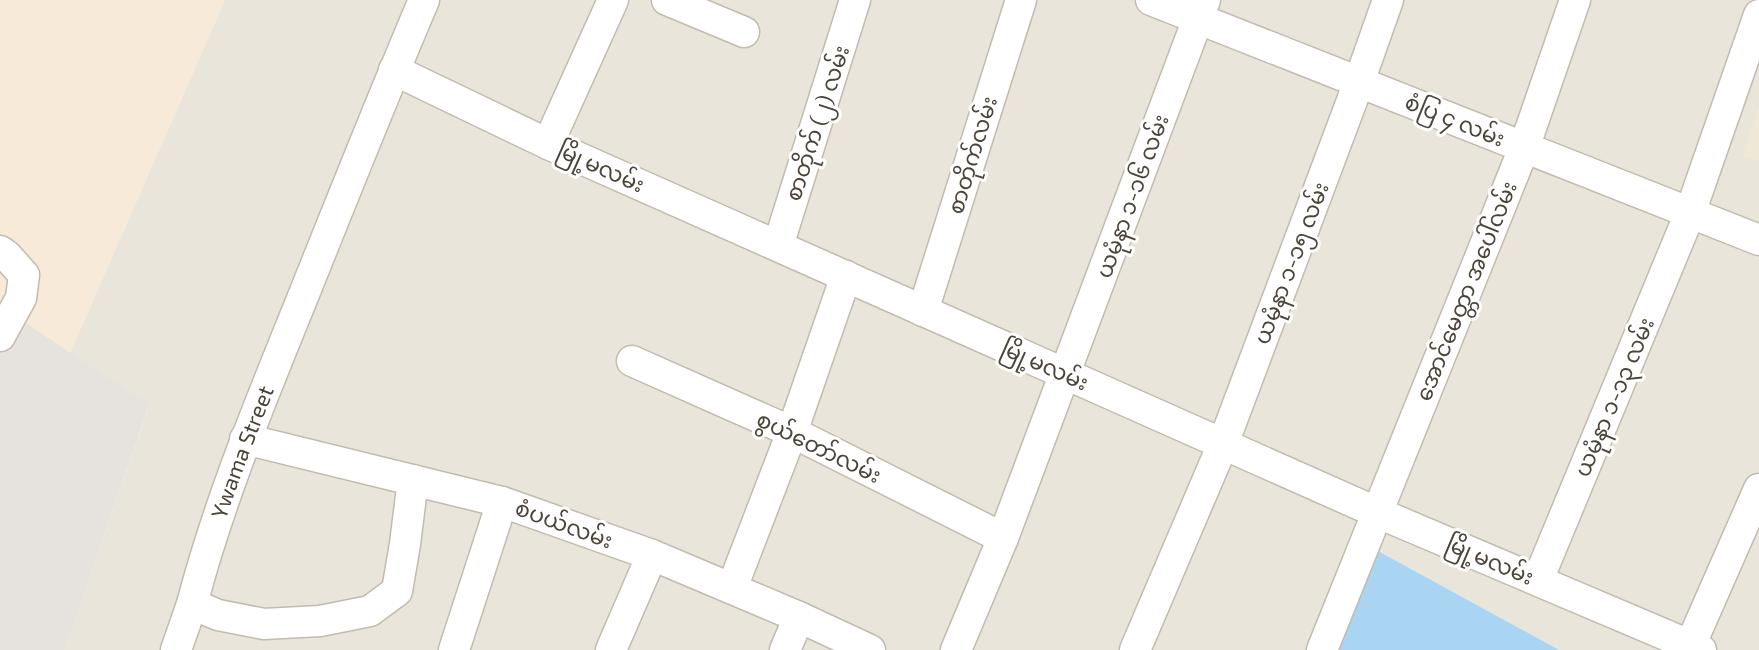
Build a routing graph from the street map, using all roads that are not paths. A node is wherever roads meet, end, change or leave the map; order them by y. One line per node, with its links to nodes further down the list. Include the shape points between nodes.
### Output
1 (424, 0): 12 (street, Ywama Street)
2 (613, 0): 14 (street)
3 (667, 0): 11 (street)
4 (855, 0): 18 (street, စာတိုက် (၂) လမ်း)
5 (1021, 0): 21 (street, စာတိုက်လမ်း)
6 (1151, 0): 9 (street, စံပြ ၄ လမ်း)
7 (1388, 0): 13 (street, ယမုံနာ ၁-၁၅ လမ်း)
8 (1575, 0): 15 (street, အောင်မေတ္တာ အပေါ်လမ်း)
9 (1202, 9): 13 (street, စံပြ ၄ လမ်း); 24 (street, ယမုံနာ ၁-၁၆ လမ်း)
10 (1759, 15): 16 (street, ယမုံနာ ၁-၁၃ လမ်း)
11 (744, 32)
12 (394, 70): 14 (street, မြို့မလမ်း); 26 (street, Ywama Street)
13 (1359, 82): 15 (street, စံပြ ၄ လမ်း); 27 (street, ယမုံနာ ၁-၁၅ လမ်း)
14 (549, 144): 18 (street, မြို့မလမ်း)
15 (1524, 148): 16 (street, စံပြ ၄ လမ်း); 31 (street, အောင်မေတ္တာ အပေါ်လမ်း)
16 (1690, 213): 17 (street, စံပြ ၄ လမ်း); 34 (street, ယမုံနာ ၁-၁၃ လမ်း)
17 (1759, 240)
18 (778, 246): 20 (street, မြို့မလမ်း)
19 (0, 251): 22 (street, via 24,275 21,298)
20 (846, 276): 21 (street, မြို့မလမ်း); 25 (street)
21 (923, 311): 24 (street, မြို့မလမ်း)
22 (0, 336)
23 (632, 361): 25 (street, စွယ်တော်လမ်း)
24 (1066, 374): 27 (street, မြို့မလမ်း); 32 (street, ယမုံနာ ၁-၁၆ လမ်း)
25 (792, 432): 32 (street, စွယ်တော်လမ်း); 35 (street)
26 (245, 439): 28 (street, စံပယ်လမ်း); 36 (street, Ywama Street)
27 (1222, 444): 31 (street, မြို့မလမ်း); 45 (street, ယမုံနာ ၁-၁၅ လမ်း)
28 (413, 480): 30 (street, စံပယ်လမ်း); 36 (street, via 397,591 370,611 320,621 264,624 218,615)
29 (1759, 489): 38 (street)
30 (502, 502): 33 (street, စံပယ်လမ်း); 40 (street)
31 (1376, 512): 34 (street, မြို့မလမ်း); 46 (street, အောင်မေတ္တာ အပေါ်လမ်း)
32 (1003, 538): 44 (street, ယမုံနာ ၁-၁၆ လမ်း)
33 (652, 555): 35 (street, စံပယ်လမ်း); 41 (street)
34 (1538, 580): 38 (street, မြို့မလမ်း)
35 (732, 588): 37 (street, စံပယ်လမ်း)
36 (192, 604): 39 (street, Ywama Street)
37 (799, 617): 42 (street); 43 (street, စံပယ်လမ်း)
38 (1696, 648)
39 (176, 650)
40 (454, 650)
41 (611, 650)
42 (785, 650)
43 (870, 650)
44 (956, 650)
45 (1135, 650)
46 (1322, 650)

